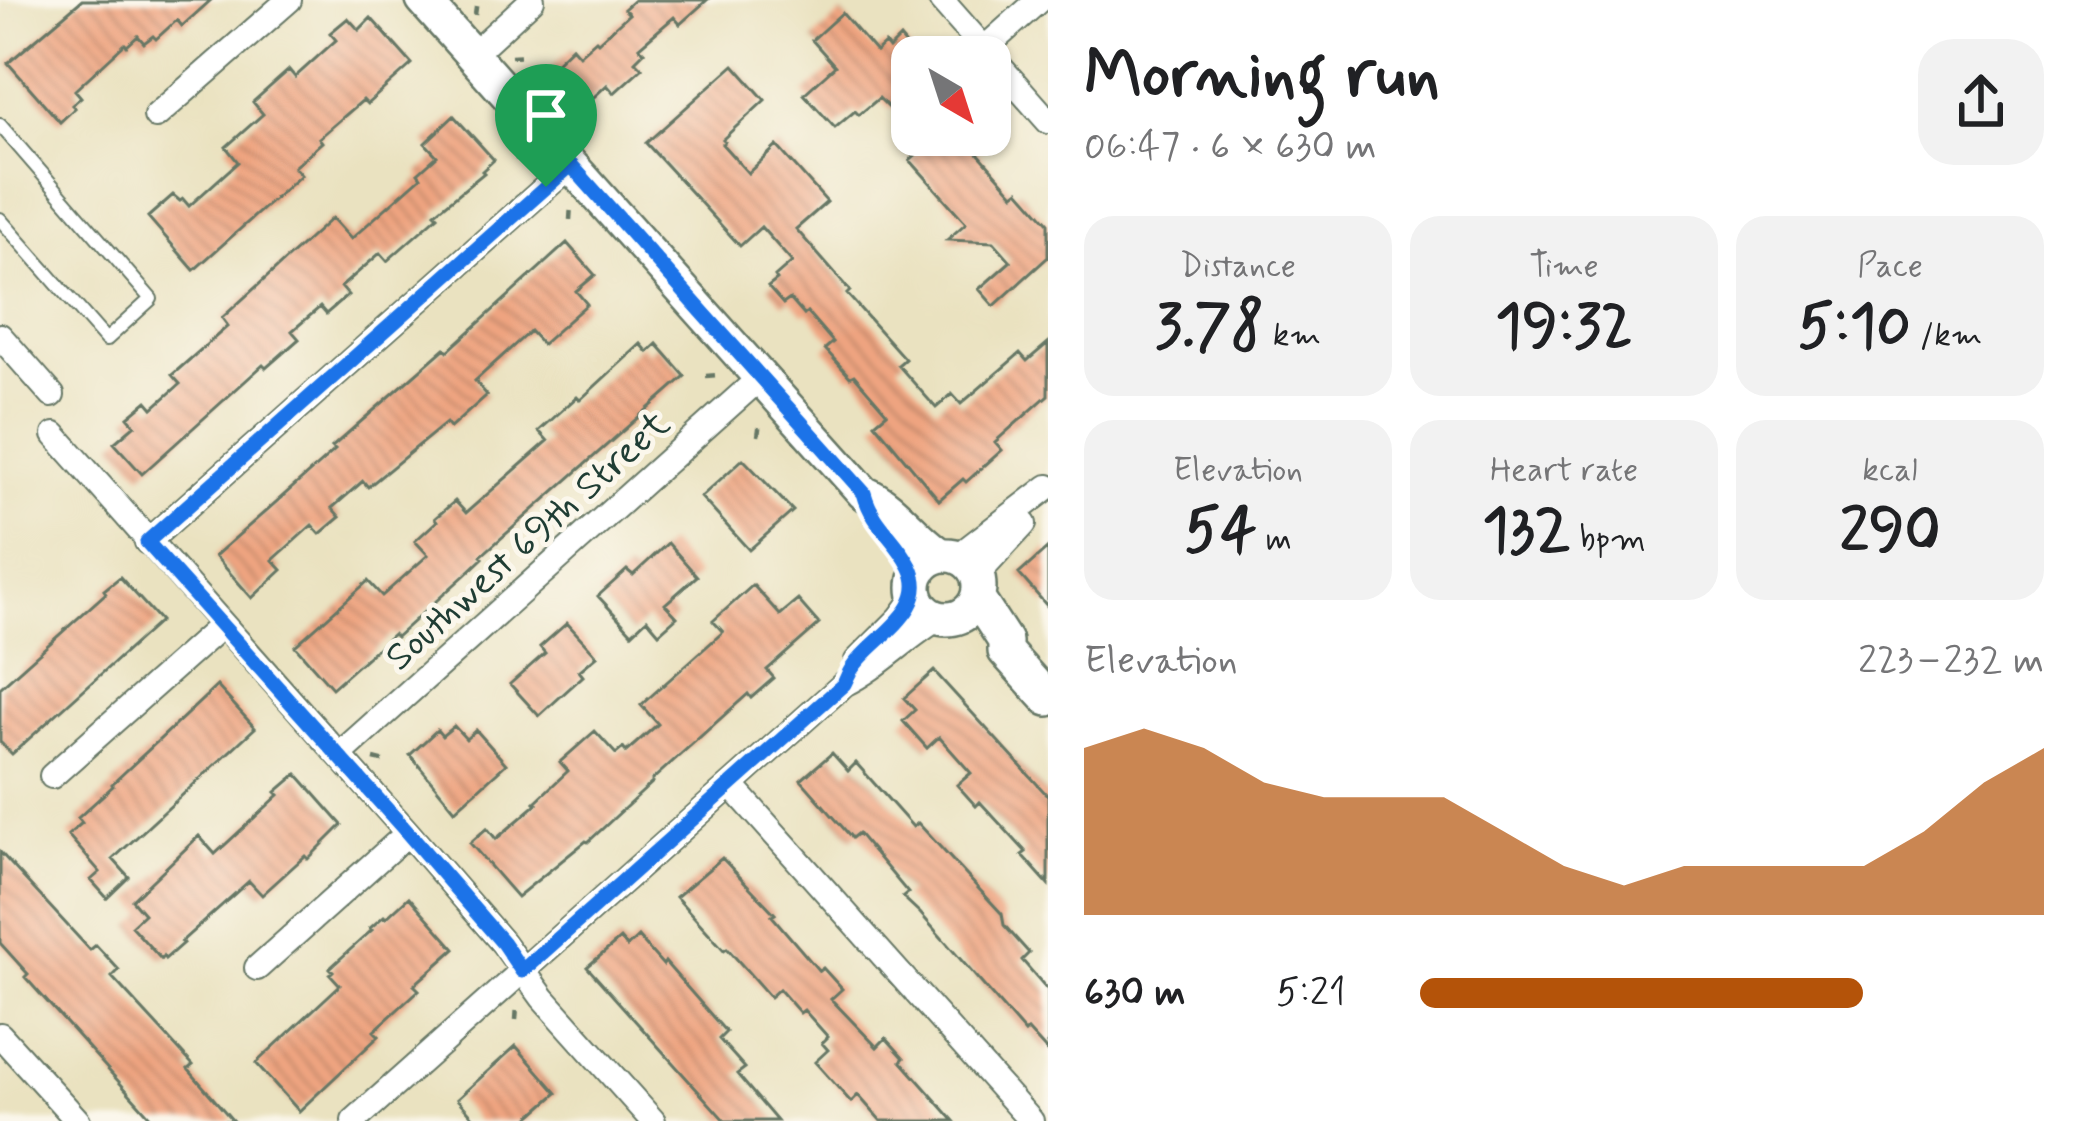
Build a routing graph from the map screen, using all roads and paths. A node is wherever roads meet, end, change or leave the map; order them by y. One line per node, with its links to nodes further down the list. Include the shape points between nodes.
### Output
1 (289, 0): 14 (street)
2 (423, 0): 10 (street)
3 (477, 0): 7 (path)
4 (532, 0): 10 (street)
5 (941, 0): 8 (street)
6 (1039, 0): 9 (street)
7 (475, 15)
8 (972, 36)
9 (999, 36)
10 (472, 55): 17 (street)
11 (527, 55): 12 (path)
12 (512, 56)
13 (1011, 80): 15 (street)
14 (156, 116)
15 (1048, 121)
16 (0, 125): 18 (lane, via 151,299 106,340)
17 (571, 165): 22 (street); 29 (street)
18 (0, 219)
19 (0, 336): 23 (street)
20 (724, 374): 21 (path)
21 (706, 376)
22 (761, 377): 30 (street, via 864,493 903,556); 33 (street, Southwest 69th Street)
23 (52, 395)
24 (760, 416): 26 (path)
25 (55, 435): 29 (street)
26 (758, 436)
27 (1048, 487): 30 (street)
28 (1048, 501): 30 (street)
29 (147, 542): 31 (street)
30 (948, 587): 32 (street, via 1005,641); 37 (street, via 900,618 844,684)
31 (222, 625): 33 (street); 36 (street)
32 (1048, 699)
33 (339, 755): 38 (street)
34 (374, 759): 35 (path)
35 (386, 762)
36 (52, 776)
37 (730, 785): 40 (street); 47 (street)
38 (408, 833): 39 (street); 40 (street)
39 (256, 968)
40 (522, 971): 45 (street); 46 (street)
41 (517, 1006): 42 (path)
42 (516, 1019)
43 (0, 1035): 44 (street)
44 (78, 1121)
45 (354, 1121)
46 (653, 1121)
47 (1031, 1121)

